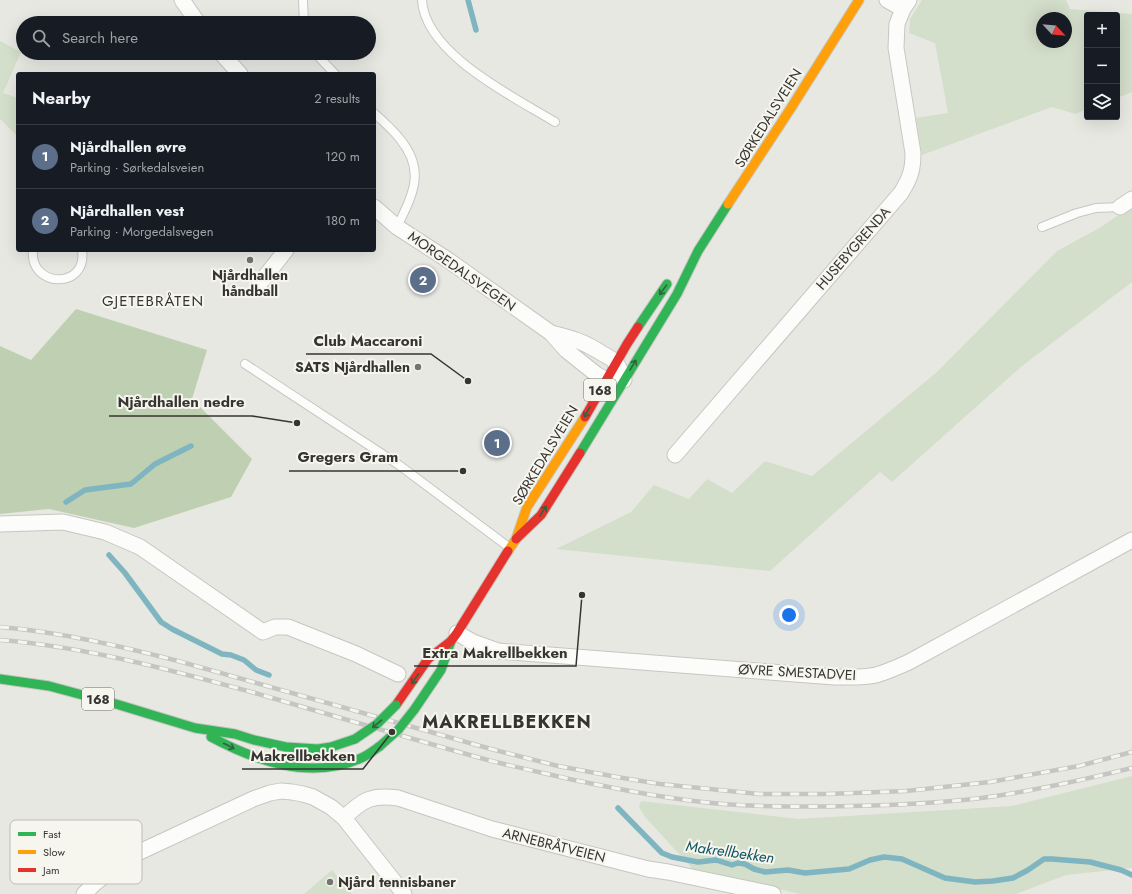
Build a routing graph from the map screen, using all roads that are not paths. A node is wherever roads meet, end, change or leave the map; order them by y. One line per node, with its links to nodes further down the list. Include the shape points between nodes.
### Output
1 (182, 0): 7 (street)
2 (303, 0): 8 (lane)
3 (422, 0): 14 (lane, via 431,26 446,48 461,62)
4 (859, 0): 19 (main road, SØRKEDALSVEIEN / 168)
5 (887, 0): 6 (street)
6 (906, 4): 29 (street, HUSEBYGRENDA, via 897,24 896,48 914,154 911,175 901,193)
7 (193, 16)
8 (304, 16)
9 (225, 60): 11 (street)
10 (322, 60): 12 (lane)
11 (233, 72)
12 (333, 72)
13 (376, 115): 17 (lane, via 400,139 414,161 415,178 409,202)
14 (555, 122)
15 (1126, 203): 18 (lane, via 1077,213)
16 (376, 209): 17 (street, MORGEDALSVEGEN)
17 (397, 227): 24 (street, MORGEDALSVEGEN)
18 (1042, 227)
19 (698, 251): 25 (main road, SØRKEDALSVEIEN / 168, one-way to 25, via 665,286); 28 (main road, SØRKEDALSVEIEN / 168, one-way to 19, via 677,294)
20 (33, 252): 21 (lane, via 39,271 52,279 61,280 75,274 79,269)
21 (82, 252)
22 (284, 252): 23 (street)
23 (260, 283)
24 (551, 333): 25 (street, MORGEDALSVEGEN, via 589,345); 27 (street, MORGEDALSVEGEN, via 566,350)
25 (616, 362): 27 (main road, SØRKEDALSVEIEN / 168); 28 (street)
26 (245, 364): 33 (lane, via 399,465)
27 (606, 380): 28 (street); 31 (main road, SØRKEDALSVEIEN / 168, one-way to 31, via 527,507)
28 (624, 380): 31 (main road, SØRKEDALSVEIEN / 168, one-way to 28, via 541,515)
29 (675, 455)
30 (0, 524): 35 (street, via 63,522 105,532 140,547 263,632 275,627 288,627)
31 (516, 539): 33 (main road, SØRKEDALSVEIEN / 168)
32 (1132, 540): 34 (street, ØVRE SMESTADVEI, via 909,662 876,675 835,677 498,651)
33 (510, 548): 34 (main road, SØRKEDALSVEIEN / 168)
34 (454, 637): 37 (main road, SØRKEDALSVEIEN / 168, one-way to 37, bridge, via 428,659 396,705 382,720 355,739 331,747 303,749); 37 (main road, SØRKEDALSVEIEN / 168, one-way to 34, bridge, via 249,756 299,767 329,767 360,759 398,730 414,710 441,670)
35 (398, 674)
36 (0, 679): 37 (main road, SØRKEDALSVEIEN / 168, via 49,686)
37 (194, 728)
38 (344, 818): 39 (street, via 322,802 303,794 281,791 253,799); 42 (street); 43 (street, ARNEBRÅTVEIEN, via 365,800 386,796 398,798 492,829 648,869)
39 (142, 851)
40 (94, 884): 41 (street)
41 (84, 894)
42 (404, 894)
43 (773, 894)

